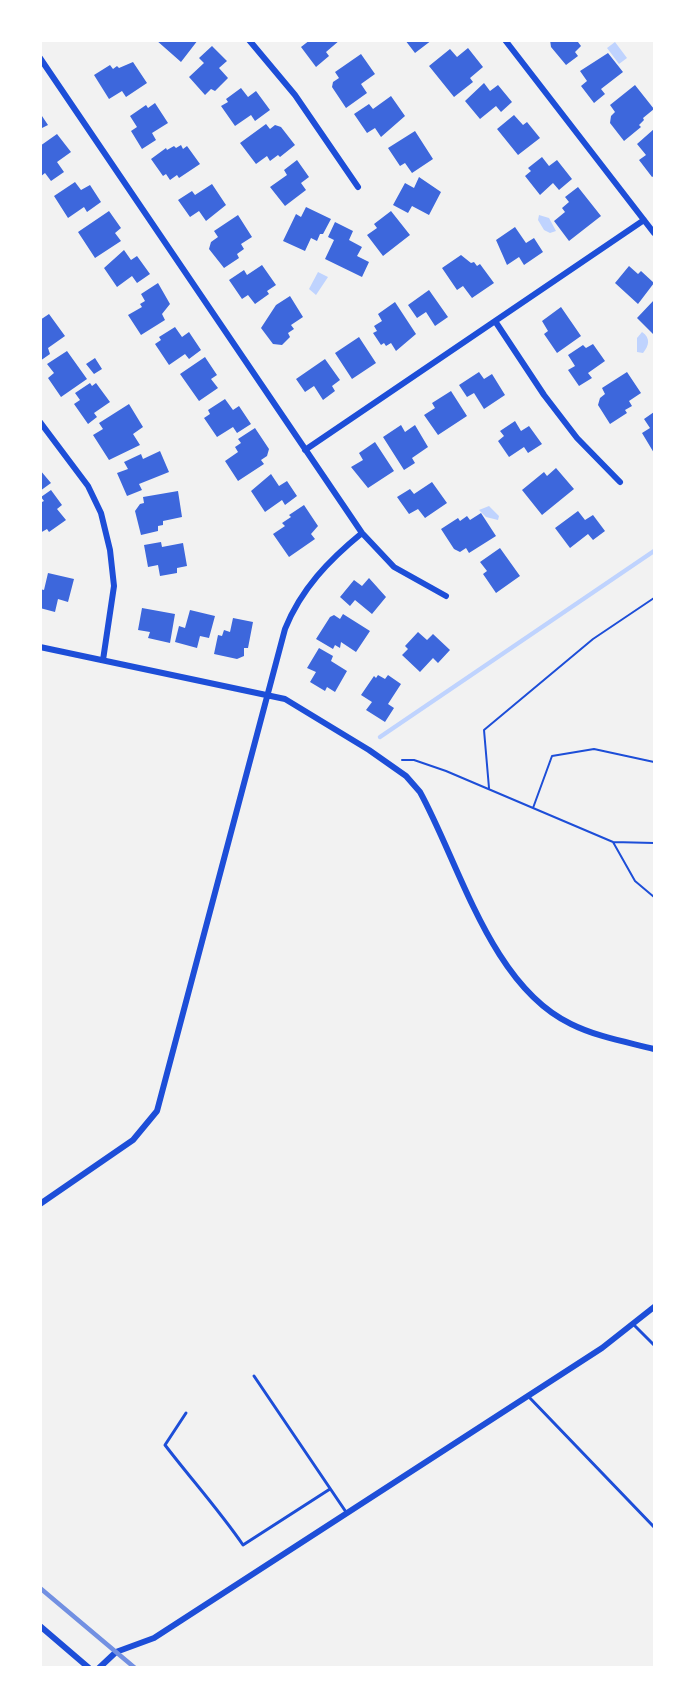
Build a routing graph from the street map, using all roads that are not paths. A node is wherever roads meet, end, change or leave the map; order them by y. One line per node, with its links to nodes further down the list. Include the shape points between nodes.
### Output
1 (249, 40): 4 (street, via 295,95)
2 (505, 40): 5 (street)
3 (40, 58): 9 (street)
4 (358, 187)
5 (644, 220): 6 (street); 7 (street)
6 (654, 233)
7 (495, 321): 9 (street); 10 (street, via 570,430)
8 (40, 422): 14 (street, via 88,486 101,513 114,586)
9 (305, 450): 11 (street)
10 (620, 482)
11 (362, 533): 12 (street, via 394,567); 15 (street, via 325,566 294,606)
12 (446, 596)
13 (40, 647): 14 (street)
14 (103, 660): 15 (street)
15 (268, 694): 16 (street, via 285,699 406,776 420,792 495,949 536,1000 570,1024); 17 (street, via 157,1111 133,1140)
16 (654, 1049)
17 (40, 1204)
18 (654, 1307): 19 (street)
19 (633, 1324): 20 (lane); 22 (street)
20 (654, 1345)
21 (254, 1376): 24 (lane)
22 (528, 1396): 25 (street); 26 (lane)
23 (186, 1413): 24 (lane, via 165,1445 212,1500 243,1545)
24 (330, 1489): 25 (lane)
25 (347, 1513): 29 (street, via 154,1638 116,1652)
26 (654, 1527)
27 (40, 1626): 28 (street)
28 (89, 1668)
29 (99, 1668)

